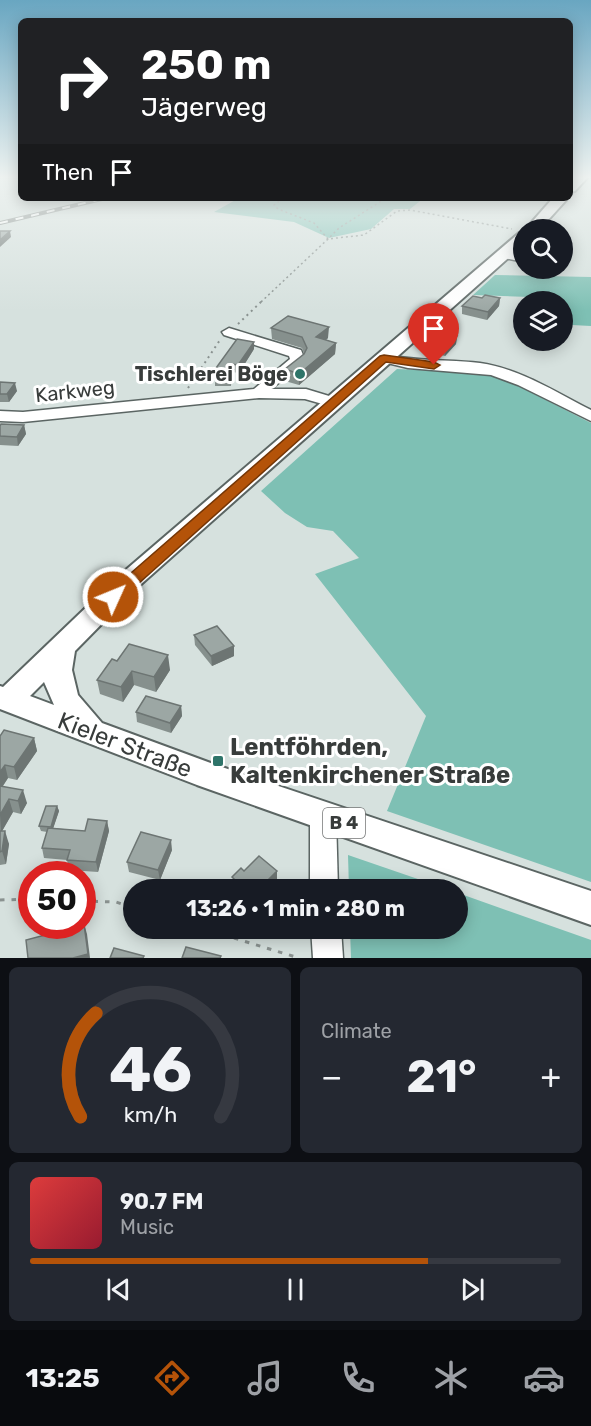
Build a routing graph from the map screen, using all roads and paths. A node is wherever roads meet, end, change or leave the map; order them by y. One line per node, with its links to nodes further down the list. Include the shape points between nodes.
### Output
1 (311, 222): 6 (path)
2 (349, 222): 6 (path)
3 (382, 222): 6 (path, via 364,236)
4 (467, 222): 5 (path)
5 (513, 230)
6 (328, 239): 10 (path)
7 (513, 243): 8 (main road)
8 (503, 254): 9 (street); 11 (main road)
9 (513, 256)
10 (229, 333): 12 (street, via 296,353 298,360); 13 (path)
11 (384, 358): 14 (main road); 16 (street, via 505,374)
12 (259, 393): 13 (street, Karkweg); 14 (street, Karkweg, via 306,394)
13 (178, 402): 15 (street, Karkweg)
14 (333, 402): 17 (main road, via 130,580)
15 (0, 416)
16 (591, 416)
17 (62, 647): 18 (main road); 19 (main road, via 57,658 59,685 77,718)
18 (4, 699): 19 (main road, Kieler Straße / B 4)
19 (98, 735): 20 (main road, Kieler Straße / B 4)
20 (323, 816): 21 (street); 26 (main road, Kieler Straße / B 4)
21 (324, 879)
22 (18, 899): 23 (path)
23 (0, 900)
24 (96, 901): 25 (path)
25 (123, 904)
26 (591, 908)
27 (237, 939): 29 (path)
28 (327, 939): 30 (street)
29 (299, 958)
30 (328, 958)

